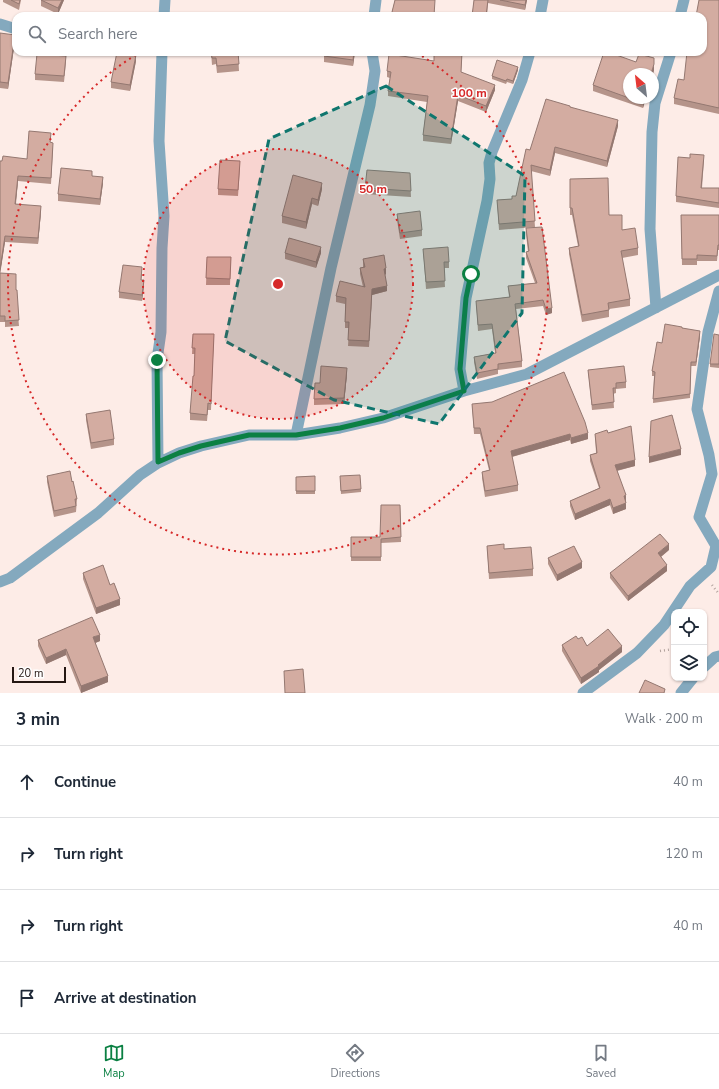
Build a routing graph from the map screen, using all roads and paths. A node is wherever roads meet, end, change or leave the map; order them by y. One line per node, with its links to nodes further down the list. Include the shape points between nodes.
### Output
1 (165, 0): 5 (street)
2 (376, 0): 6 (street)
3 (543, 0): 7 (street)
4 (684, 0): 8 (street)
5 (164, 12)
6 (374, 12)
7 (541, 12)
8 (681, 12)
9 (0, 24): 10 (street)
10 (12, 28)
11 (162, 56): 20 (street, via 159,141 164,216 161,332 157,360)
12 (373, 56): 19 (street, via 375,71 370,105)
13 (529, 56): 18 (street, via 489,163 487,201 466,298 460,369)
14 (670, 56): 17 (street, via 655,103 652,132 650,229)
15 (719, 275): 17 (street)
16 (719, 291): 21 (street, via 708,332 697,409 712,474 699,518 716,546)
17 (656, 308): 18 (street, via 527,374)
18 (464, 391): 19 (street, via 383,418)
19 (296, 435): 20 (street, via 249,435 201,446)
20 (158, 462): 22 (street, via 98,513 10,578)
21 (715, 563): 26 (street, via 690,586 664,625 637,653)
22 (0, 582)
23 (719, 656): 24 (street)
24 (707, 664)
25 (691, 681): 27 (street)
26 (583, 693)
27 (681, 693)

